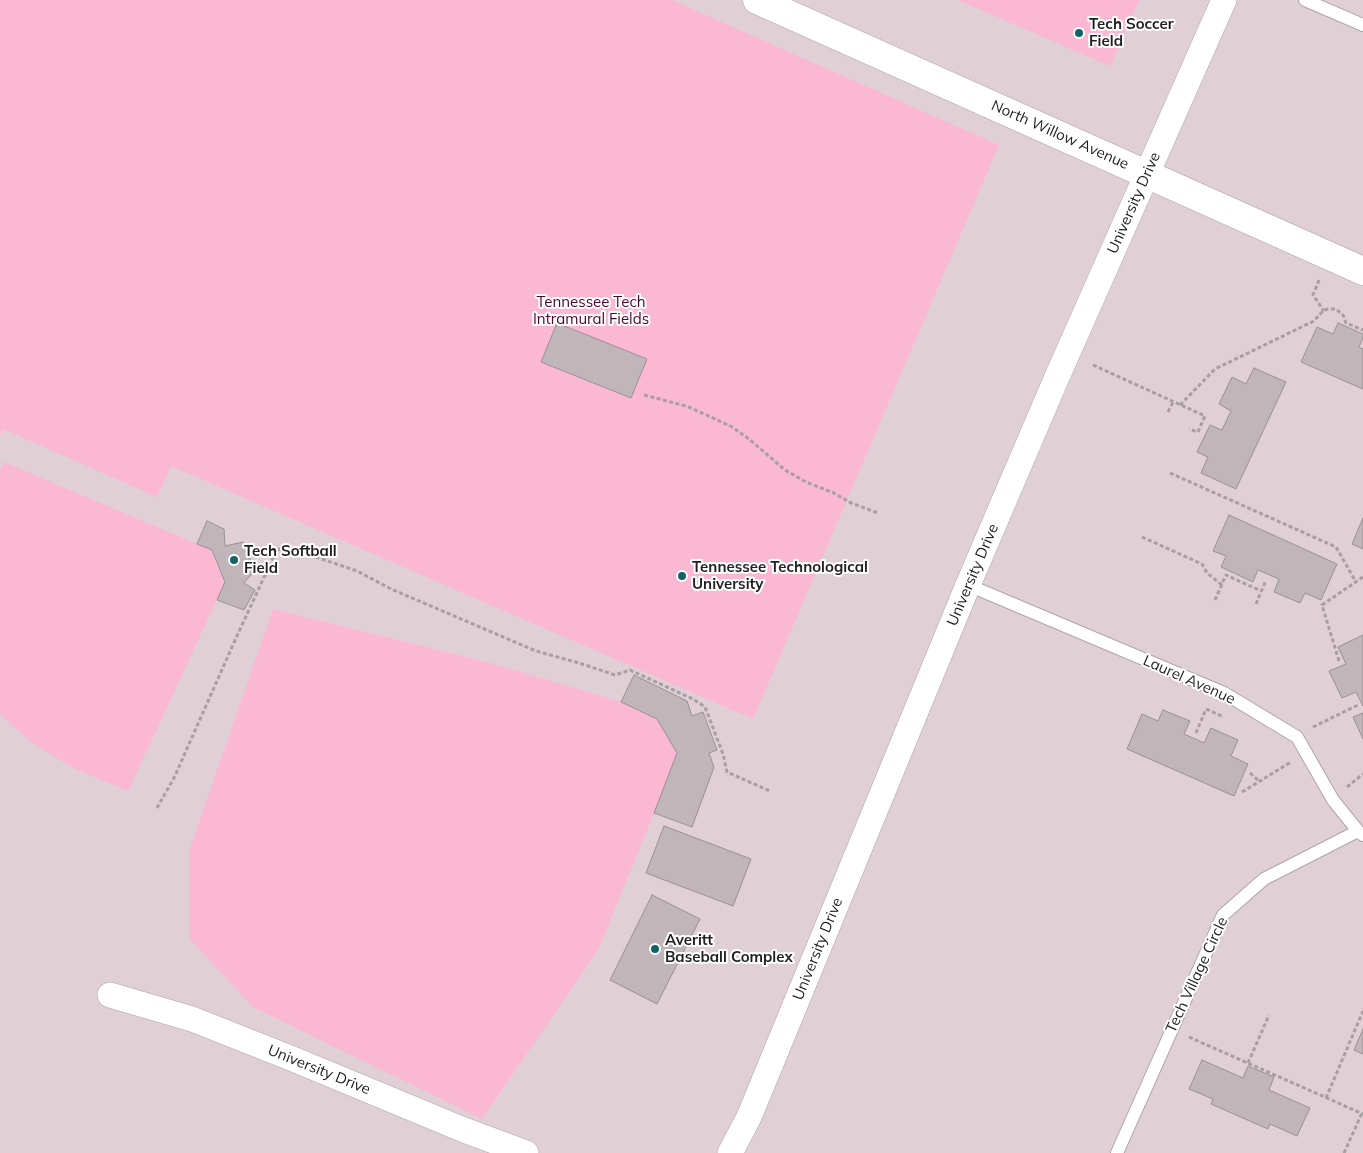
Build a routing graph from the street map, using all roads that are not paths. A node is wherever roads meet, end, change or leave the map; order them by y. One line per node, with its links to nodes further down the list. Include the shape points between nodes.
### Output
1 (757, 0): 5 (main road, North Willow Avenue)
2 (1224, 0): 5 (street, University Drive)
3 (1305, 0): 4 (lane)
4 (1363, 25)
5 (1147, 174): 6 (main road, North Willow Avenue); 7 (street, University Drive)
6 (1363, 271)
7 (968, 584): 8 (lane, Laurel Avenue, via 1224,693 1297,737 1333,800); 11 (street, University Drive, via 749,1117)
8 (1360, 833): 12 (lane, Tech Village Circle, via 1314,852 1264,879 1223,915)
9 (110, 995): 10 (street, University Drive, via 192,1019)
10 (526, 1153)
11 (730, 1153)
12 (1117, 1153)

